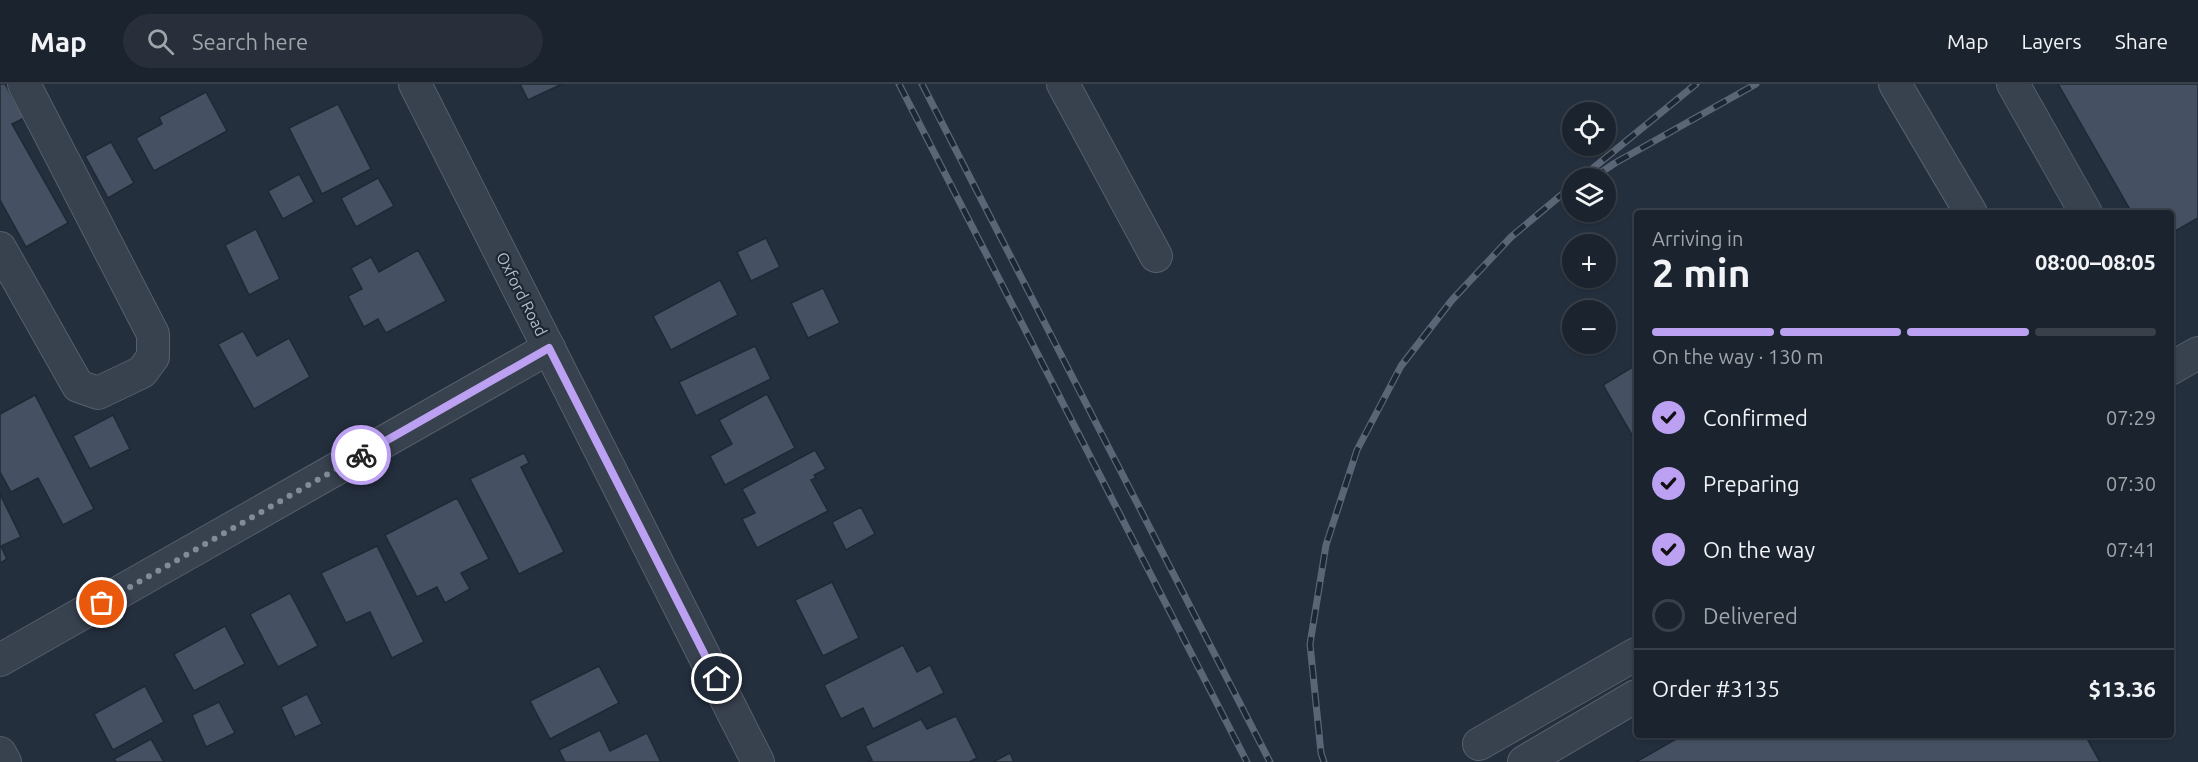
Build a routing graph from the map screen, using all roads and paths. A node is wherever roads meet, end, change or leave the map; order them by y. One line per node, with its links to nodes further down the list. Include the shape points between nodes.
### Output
1 (24, 84): 8 (street, via 153,334 153,357 142,372 98,393 78,386)
2 (415, 84): 10 (street, Oxford Road)
3 (1063, 84): 9 (street)
4 (1895, 84): 6 (street)
5 (2013, 84): 7 (street)
6 (1969, 210)
7 (2084, 210)
8 (0, 249)
9 (1156, 256)
10 (549, 348): 12 (street); 17 (street, Oxford Road)
11 (1634, 655): 14 (street)
12 (0, 660)
13 (1634, 697): 18 (street)
14 (1479, 744)
15 (0, 753): 16 (street)
16 (4, 762)
17 (758, 762)
18 (1524, 762)

